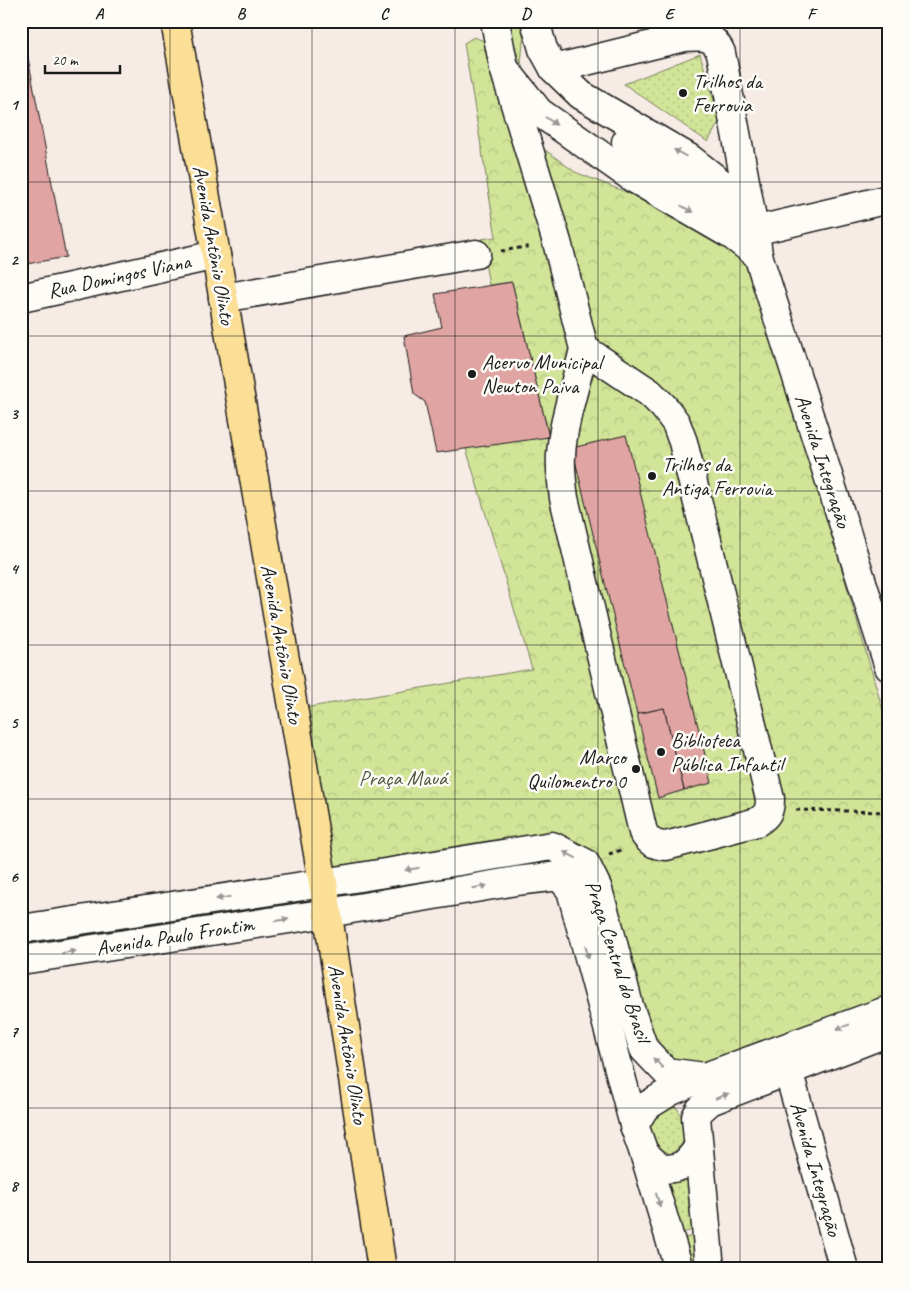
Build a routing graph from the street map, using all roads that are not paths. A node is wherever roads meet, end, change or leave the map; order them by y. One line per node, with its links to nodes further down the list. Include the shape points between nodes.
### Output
1 (175, 21): 10 (main road, Avenida Antônio Olinto)
2 (496, 21): 5 (street)
3 (525, 21): 8 (street, via 536,71 564,104 707,196)
4 (535, 21): 6 (street, Avenida Integração, via 543,49)
5 (504, 68): 8 (street, one-way to 8, via 539,112 633,178); 13 (street, via 557,242)
6 (554, 69): 8 (street, Avenida Integração, one-way to 6, via 735,194 689,158 581,95); 8 (street, Avenida Integração, via 684,38 698,36 716,43)
7 (889, 199): 8 (street)
8 (749, 234): 14 (street, Avenida Integração)
9 (476, 254): 12 (street)
10 (216, 255): 11 (street, Rua Domingos Viana); 12 (main road, Avenida Antônio Olinto)
11 (21, 298)
12 (223, 298): 15 (main road, Avenida Antônio Olinto)
13 (584, 349): 13 (street, via 563,435 561,477 564,498 643,832 656,845 666,846 757,822 770,809 770,799 676,423 650,393)
14 (889, 666)
15 (323, 883): 16 (main road, Avenida Antônio Olinto); 17 (street, Avenida Paulo Frontim, one-way to 17); 22 (street, Praça Central do Brasil, one-way to 15, via 666,1072 644,1049 597,887 585,863 552,846)
16 (328, 913): 18 (street, Avenida Paulo Frontim, one-way to 16); 25 (street, Praça Central do Brasil, one-way to 25, via 559,876 570,890); 28 (main road, Avenida Antônio Olinto)
17 (21, 929)
18 (21, 960)
19 (889, 1010): 22 (street, Praça Central do Brasil, one-way to 22)
20 (889, 1032): 21 (street)
21 (788, 1070): 24 (street, one-way to 21, via 710,1101); 31 (street, Avenida Integração)
22 (705, 1077): 23 (street, Praça Central do Brasil)
23 (671, 1091): 24 (street); 25 (street, Praça Central do Brasil, via 645,1107)
24 (696, 1117): 26 (street)
25 (634, 1125): 27 (street, Praça Central do Brasil)
26 (698, 1148): 27 (street, via 688,1162 677,1169 661,1168); 30 (street)
27 (644, 1153): 29 (street, Praça Central do Brasil, one-way to 29)
28 (382, 1269)
29 (679, 1269)
30 (710, 1269)
31 (844, 1269)

